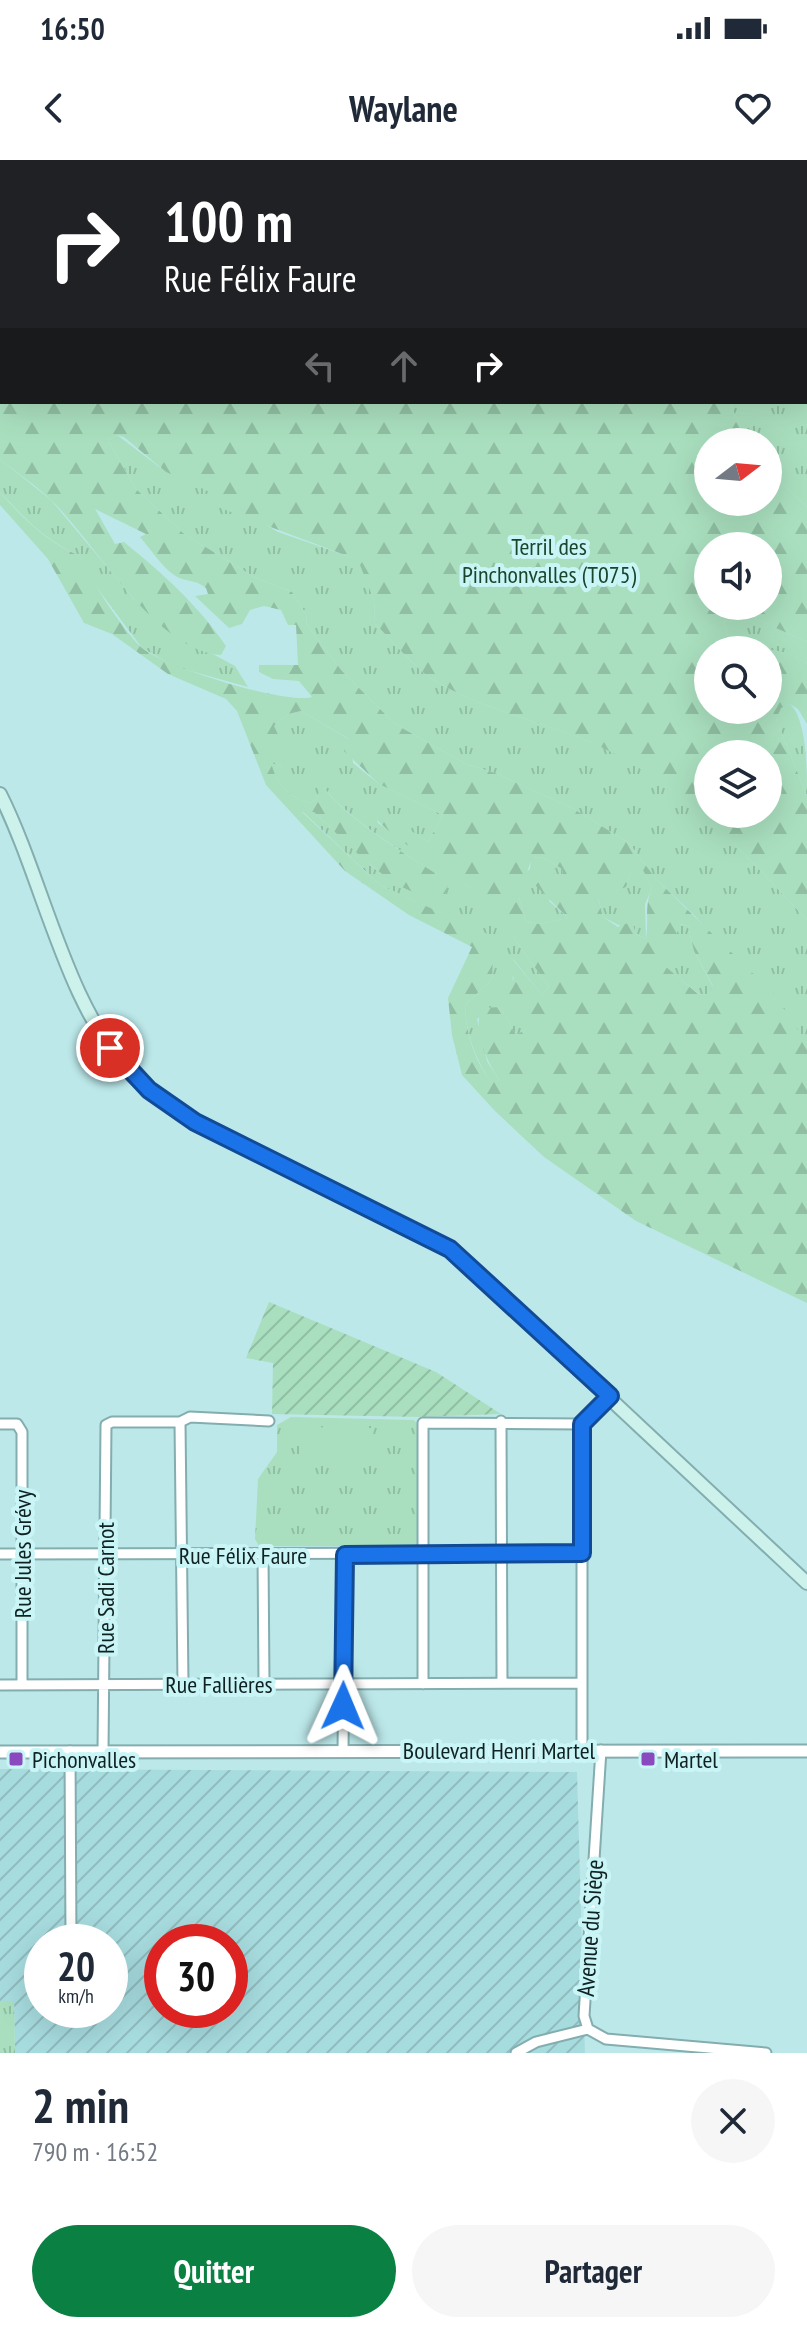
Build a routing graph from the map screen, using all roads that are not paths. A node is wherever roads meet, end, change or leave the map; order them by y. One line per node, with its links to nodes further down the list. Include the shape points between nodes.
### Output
1 (0, 794): 2 (main road, via 84,1002 102,1037 131,1074 195,1122 450,1249)
2 (610, 1396): 7 (street); 17 (main road)
3 (269, 1421): 5 (street, via 190,1417)
4 (501, 1421): 7 (street); 12 (street, via 423,1423); 16 (street)
5 (180, 1422): 11 (street); 13 (street, Rue Sadi Carnot, via 106,1425)
6 (0, 1424): 10 (street, Rue Jules Grévy, via 17,1424 22,1432)
7 (582, 1424): 8 (street)
8 (582, 1553): 16 (street, Rue Félix Faure); 19 (street)
9 (0, 1554): 10 (street, Rue Félix Faure)
10 (22, 1554): 13 (street, Rue Félix Faure); 26 (street, Rue Jules Grévy)
11 (183, 1554): 13 (street, Rue Félix Faure); 14 (street, Rue Félix Faure); 21 (street)
12 (423, 1554): 15 (street, Rue Félix Faure); 16 (street, Rue Félix Faure); 24 (street)
13 (105, 1555): 20 (street, Rue Sadi Carnot)
14 (263, 1555): 15 (street, Rue Félix Faure); 22 (street)
15 (345, 1555): 23 (street)
16 (502, 1555): 18 (street)
17 (807, 1583)
18 (502, 1683): 19 (street, Rue Fallières); 24 (street, Rue Fallières)
19 (582, 1683): 27 (street)
20 (104, 1684): 21 (street, Rue Fallières); 26 (street, Rue Fallières); 33 (street, Rue Sadi Carnot)
21 (183, 1684): 22 (street, Rue Fallières)
22 (264, 1684): 23 (street, Rue Fallières)
23 (344, 1684): 24 (street, Rue Fallières); 30 (street)
24 (423, 1684)
25 (0, 1685): 26 (street, Rue Fallières)
26 (22, 1685)
27 (582, 1750): 28 (street, Boulevard Henri Martel); 30 (street, Boulevard Henri Martel)
28 (601, 1750): 31 (street, Boulevard Henri Martel); 35 (street, Avenue du Siège, via 584,2016)
29 (70, 1751): 32 (street, Boulevard Henri Martel); 33 (street, Boulevard Henri Martel); 34 (street)
30 (343, 1751): 33 (street, Boulevard Henri Martel)
31 (807, 1751)
32 (0, 1752)
33 (103, 1752)
34 (71, 1924)
35 (588, 2029): 36 (street, via 606,2039); 37 (street, Avenue du Siège, via 536,2042)
36 (743, 2052): 38 (street)
37 (516, 2053)
38 (766, 2053)

